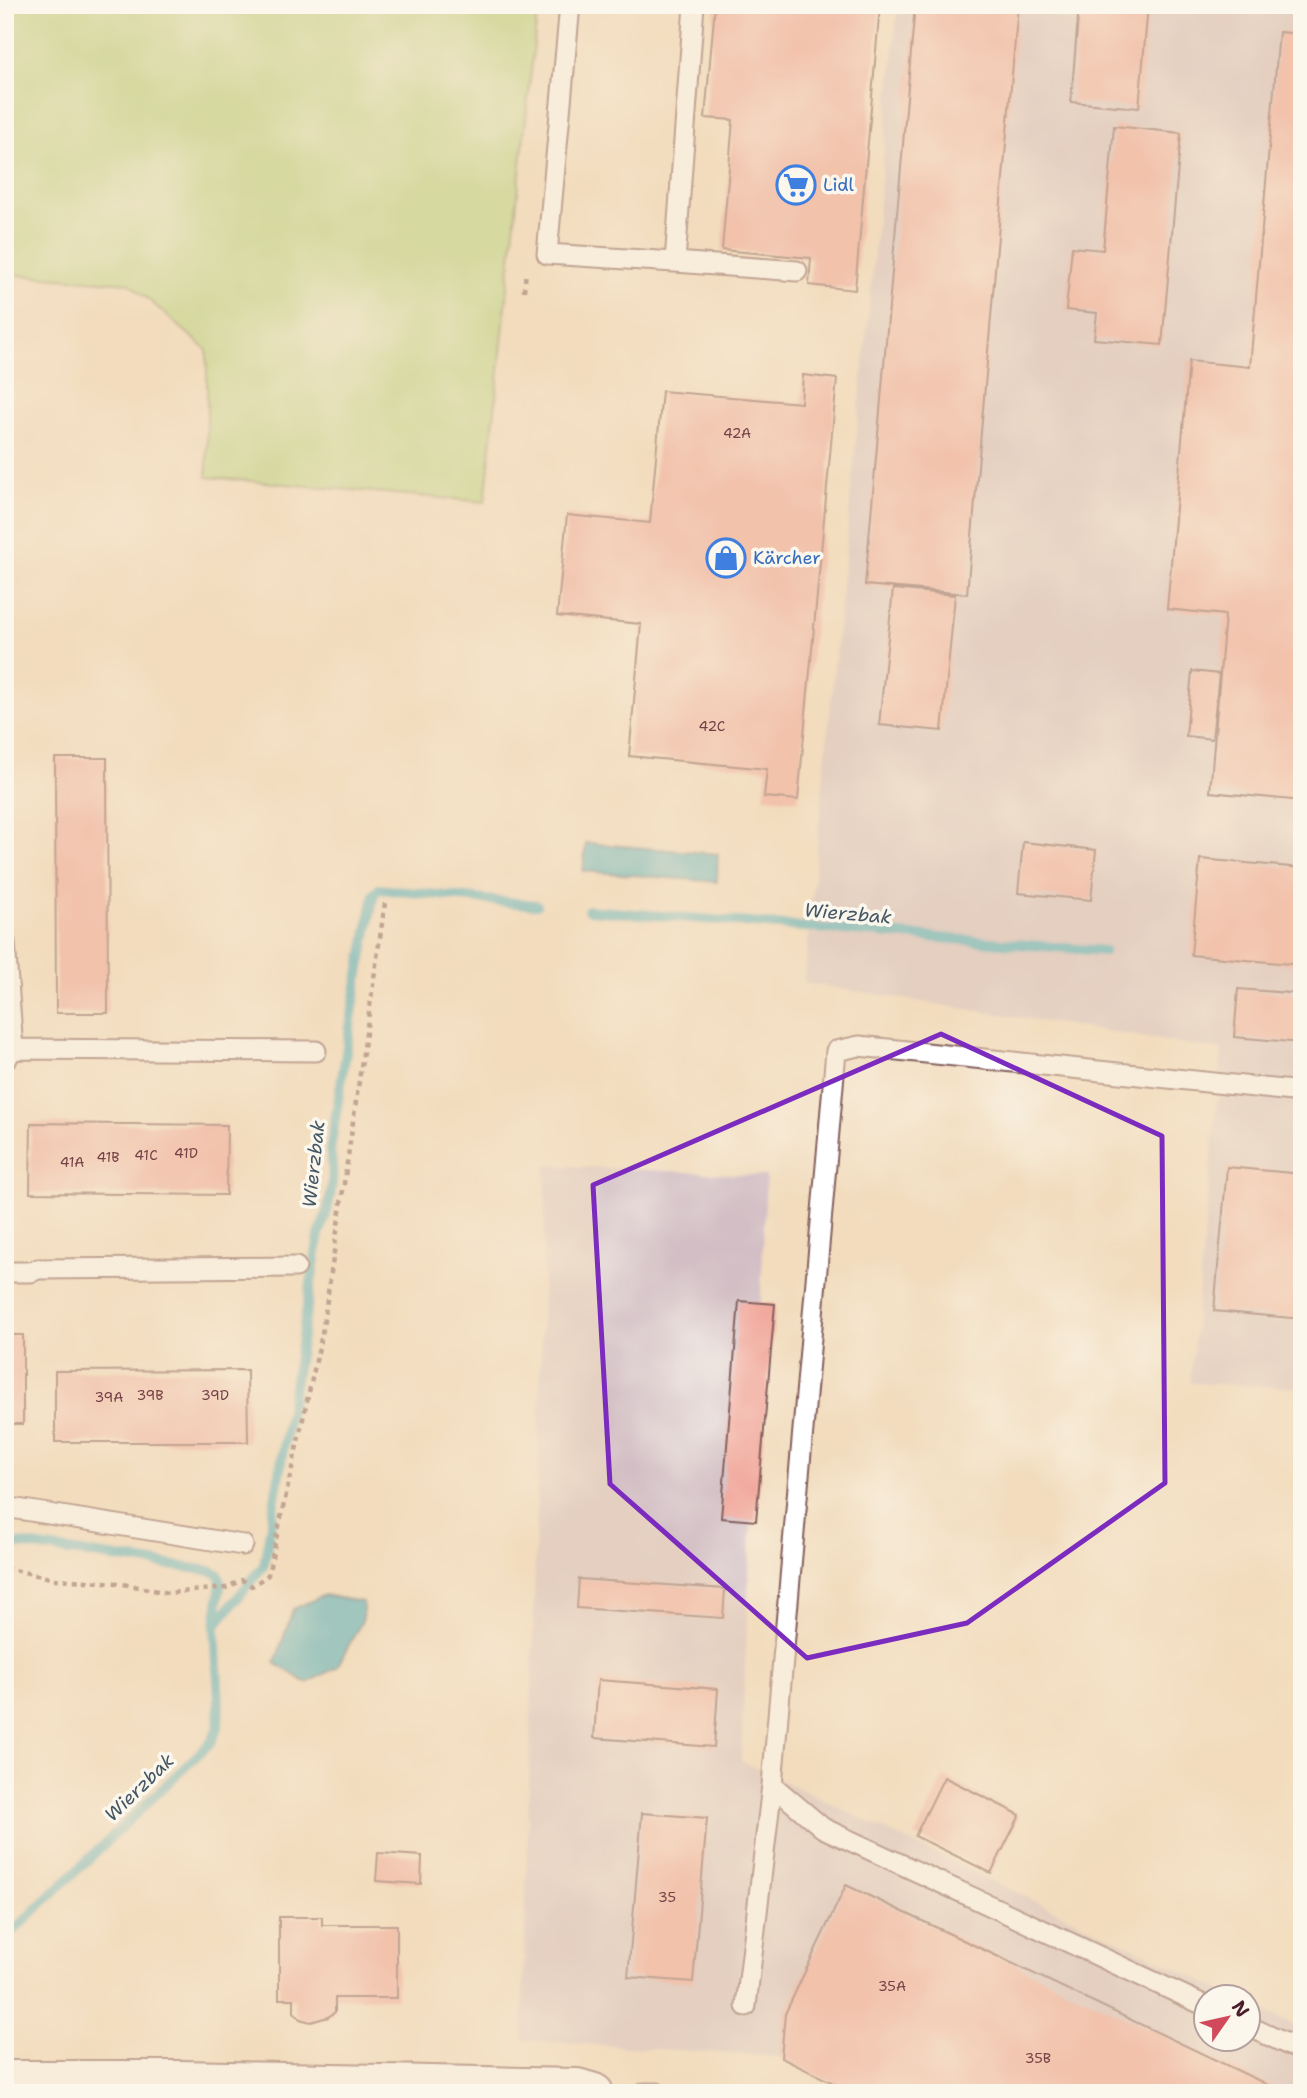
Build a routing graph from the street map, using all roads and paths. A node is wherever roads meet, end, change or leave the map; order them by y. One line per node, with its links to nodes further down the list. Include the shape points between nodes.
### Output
1 (570, 5): 3 (lane, via 547,254)
2 (694, 5): 3 (lane)
3 (675, 262): 4 (lane)
4 (797, 271)
5 (385, 903): 14 (path, via 322,1334 268,1575 252,1586 242,1580 226,1588 168,1592 55,1579)
6 (5, 942): 8 (lane)
7 (316, 1051): 8 (lane)
8 (9, 1055)
9 (1302, 1092): 15 (lane, via 859,1046 836,1051)
10 (296, 1267): 11 (lane)
11 (5, 1272)
12 (5, 1507): 13 (lane)
13 (243, 1545)
14 (5, 1568)
15 (772, 1785): 16 (lane, via 823,1828); 17 (lane)
16 (1192, 1999)
17 (746, 2006)
18 (1262, 2032): 19 (lane)
19 (1302, 2051)
20 (5, 2080): 21 (street)
21 (179, 2086): 22 (street, via 577,2088)
22 (594, 2093)
23 (645, 2093): 24 (lane)
24 (657, 2093)

